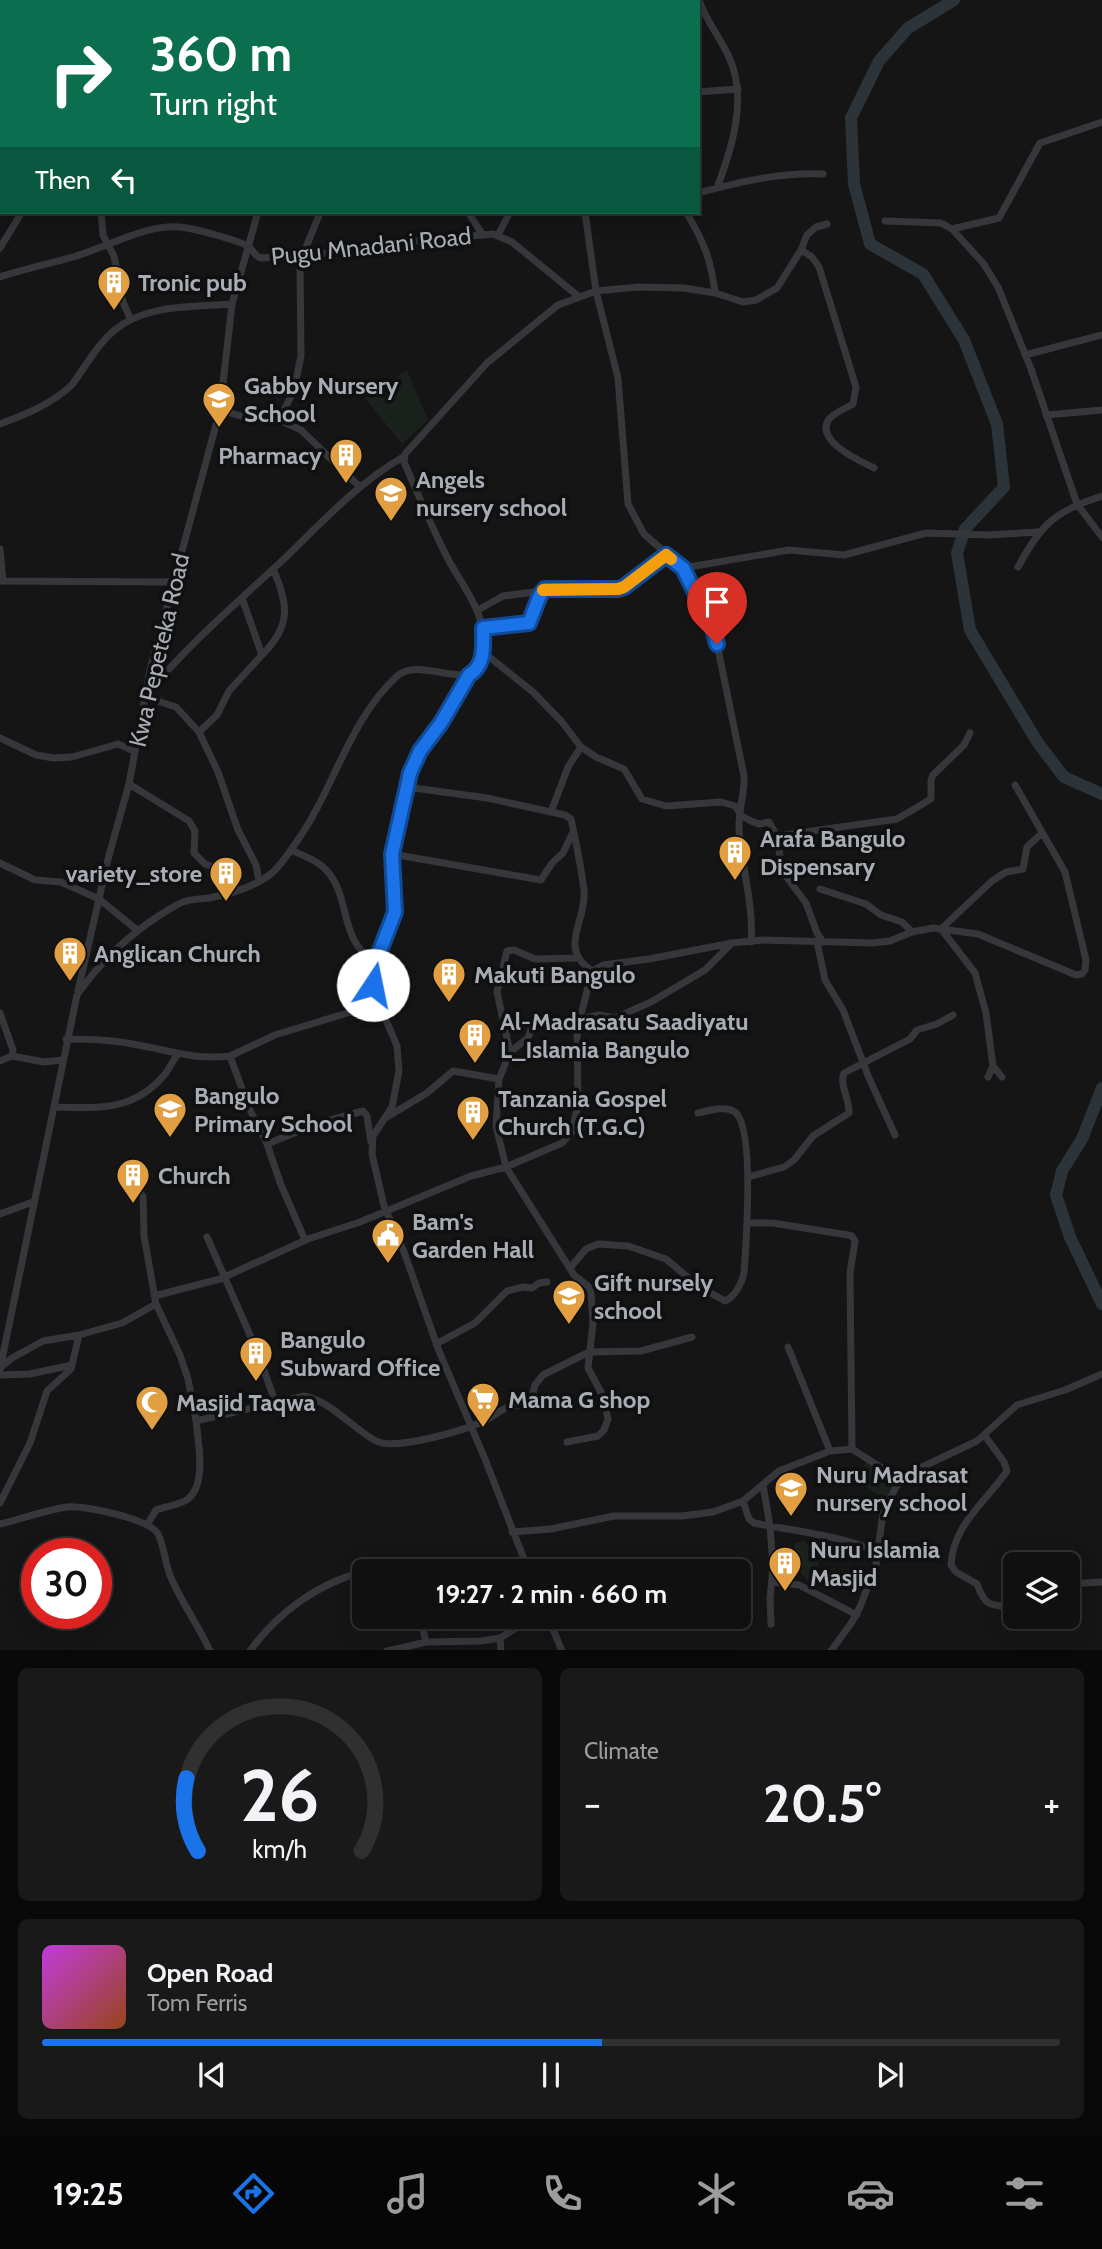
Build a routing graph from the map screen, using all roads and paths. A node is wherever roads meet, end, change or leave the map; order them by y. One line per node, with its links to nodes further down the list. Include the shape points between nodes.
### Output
1 (700, 3): 2 (street, via 730,58)
2 (738, 89): 3 (street); 6 (street, via 732,138)
3 (700, 92)
4 (1102, 122): 18 (street, via 1040,143 999,219)
5 (823, 174): 6 (street, via 795,174)
6 (717, 188): 7 (street)
7 (700, 192)
8 (21, 214): 21 (street)
9 (100, 214): 22 (street)
10 (257, 214): 23 (street, Kwa Pepeteka Road)
11 (320, 214): 25 (street)
12 (469, 214): 19 (street)
13 (509, 214): 20 (street, Pugu Mnadani Road)
14 (586, 214): 27 (street)
15 (686, 214): 28 (street, via 708,253)
16 (885, 221): 18 (street, via 941,223)
17 (827, 225): 24 (street, via 807,235)
18 (952, 229): 33 (street, via 998,287)
19 (482, 234): 20 (street, Pugu Mnadani Road); 25 (street, Pugu Mnadani Road)
20 (498, 235): 29 (street, Pugu Mnadani Road)
21 (1, 243)
22 (107, 244): 23 (street, Pugu Mnadani Road, via 180,227); 26 (street, Pugu Mnadani Road); 31 (street)
23 (249, 247): 25 (street, Pugu Mnadani Road, via 261,258); 30 (street, Kwa Pepeteka Road)
24 (801, 250): 28 (street, via 777,288 766,296 744,302); 40 (street, via 819,267 856,387 853,404 828,421 828,434 835,445)
25 (303, 254): 37 (street, via 301,356 294,390)
26 (0, 277)
27 (596, 291): 28 (street, via 638,287); 29 (street); 47 (street, via 618,378 628,504 644,534)
28 (715, 293)
29 (578, 296): 39 (street, via 543,315 487,363)
30 (232, 304): 31 (street, via 168,309); 34 (street, Kwa Pepeteka Road)
31 (131, 320): 38 (street, via 115,329 64,393)
32 (1102, 335): 33 (street)
33 (1025, 355): 36 (street)
34 (220, 410): 37 (street, via 251,419); 52 (street, Kwa Pepeteka Road)
35 (1102, 410): 36 (street)
36 (1046, 415): 43 (street)
37 (279, 420): 41 (street, via 301,430)
38 (0, 424)
39 (403, 457): 41 (street); 55 (street, via 448,559)
40 (874, 468)
41 (360, 487): 50 (street)
42 (1102, 496): 43 (street)
43 (1077, 504): 44 (street); 45 (street)
44 (1038, 532): 48 (street); 49 (street, via 926,533 844,555 789,550)
45 (1102, 537)
46 (0, 549): 51 (street)
47 (666, 555): 49 (street); 53 (street, via 618,589)
48 (1018, 567)
49 (683, 568): 70 (street, via 717,644 744,776)
50 (273, 569): 54 (street); 58 (street, via 286,616)
51 (1, 581): 52 (street)
52 (172, 582): 60 (street, Kwa Pepeteka Road)
53 (542, 590): 55 (street, via 503,596); 56 (street, via 529,623)
54 (242, 598): 58 (street); 60 (street, via 186,649)
55 (478, 610): 56 (street)
56 (483, 628): 57 (street)
57 (483, 652): 59 (street); 64 (street, via 533,692)
58 (262, 655): 61 (street)
59 (469, 675): 68 (street, via 420,751); 74 (street, via 412,669 395,678 371,707 313,820)
60 (145, 697): 61 (street, via 176,706); 65 (street, Kwa Pepeteka Road)
61 (199, 732): 77 (street)
62 (970, 733): 73 (street, via 933,775 931,799 901,817)
63 (0, 738): 65 (street, via 54,758 118,744)
64 (581, 747): 69 (street); 70 (street, via 624,769 639,795 648,801 666,807 715,801)
65 (134, 751): 66 (street, Kwa Pepeteka Road)
66 (129, 784): 79 (street, via 189,821 195,831 194,853 205,864 225,871); 80 (street, Kwa Pepeteka Road)
67 (1014, 785): 71 (street)
68 (407, 787): 69 (street); 75 (street)
69 (551, 812): 72 (street, via 571,819)
70 (739, 812): 73 (street, via 759,824 769,822); 84 (street)
71 (1042, 833): 81 (street, via 1027,847 1023,869 992,881); 81 (street, via 1068,879 1086,960 1084,972 1076,975 978,934)
72 (572, 834): 75 (street, via 541,880); 87 (street, via 584,902 574,936)
73 (777, 836): 85 (street, via 782,871 806,903)
74 (291, 850): 77 (street, via 281,865); 88 (street, via 331,875 352,937 362,952)
75 (392, 854): 88 (street, via 395,912)
76 (0, 863): 80 (street, via 35,880 61,882)
77 (259, 881): 79 (street)
78 (820, 889): 83 (street, via 866,904)
79 (236, 891): 82 (street, via 182,902)
80 (99, 899): 82 (street); 90 (street, Kwa Pepeteka Road)
81 (941, 929): 83 (street); 105 (street, via 977,976)
82 (136, 930): 90 (street, via 116,946)
83 (912, 932): 85 (street, via 883,942)
84 (751, 942): 85 (street); 86 (street)
85 (820, 942): 104 (street, via 825,980 843,1010)
86 (732, 943): 89 (street, via 603,965); 94 (street, via 705,970 651,1002 615,1018 599,1015)
87 (577, 958): 89 (street); 95 (street, via 535,959 507,951 497,986)
88 (376, 961): 91 (street, via 373,985)
89 (592, 971): 94 (street)
90 (77, 995): 97 (street, Kwa Pepeteka Road)
91 (380, 1003): 101 (street, via 275,1035); 111 (street, via 397,1046 399,1071)
92 (0, 1013): 100 (street)
93 (953, 1016): 104 (street, via 917,1030 910,1039)
94 (579, 1020): 96 (street); 115 (street, via 578,1104 572,1132 562,1143)
95 (504, 1022): 96 (street); 98 (street)
96 (533, 1024): 98 (street, via 528,1038)
97 (66, 1039): 99 (street, via 106,1040); 103 (street, Kwa Pepeteka Road)
98 (510, 1052): 108 (street)
99 (178, 1054): 101 (street, via 204,1059); 109 (street, via 161,1078 133,1101)
100 (12, 1056): 102 (street); 103 (street)
101 (230, 1056): 114 (street)
102 (0, 1060)
103 (63, 1060): 109 (street, Kwa Pepeteka Road)
104 (863, 1063): 112 (street); 116 (street, via 842,1075 849,1102 846,1115 813,1136 784,1167)
105 (993, 1066): 106 (street); 107 (street)
106 (989, 1077)
107 (1002, 1077)
108 (499, 1079): 111 (street, via 453,1071); 115 (street, via 496,1126)
109 (54, 1107): 118 (street, Kwa Pepeteka Road)
110 (698, 1113): 116 (street, via 726,1109 736,1113)
111 (387, 1117): 113 (street)
112 (895, 1135)
113 (371, 1143): 114 (street, via 363,1111); 119 (street)
114 (267, 1144): 123 (street)
115 (506, 1167): 119 (street, via 471,1176); 124 (street)
116 (748, 1177): 121 (street)
117 (132, 1186): 127 (street, via 143,1196 144,1236)
118 (33, 1202): 120 (street); 134 (street, Kwa Pepeteka Road)
119 (387, 1212): 123 (street); 130 (street)
120 (0, 1214)
121 (747, 1223): 124 (street, via 744,1277 727,1301 709,1294 666,1259 628,1246 586,1248); 142 (street, via 848,1235 855,1241 850,1273)
122 (207, 1237): 125 (street)
123 (305, 1240): 125 (street)
124 (570, 1268): 132 (street, via 591,1293)
125 (226, 1277): 127 (street); 137 (street)
126 (547, 1282): 130 (street, via 532,1289 507,1291 475,1323)
127 (155, 1300): 128 (street, via 122,1323); 138 (street, via 180,1355)
128 (79, 1335): 133 (street); 134 (street, via 43,1341)
129 (692, 1337): 132 (street, via 641,1351)
130 (436, 1344): 139 (street)
131 (789, 1347): 143 (street)
132 (589, 1352): 139 (street, via 542,1375 530,1403 503,1409); 141 (street, via 588,1367 603,1396 608,1419 598,1436)
133 (72, 1365): 136 (street); 147 (street, via 69,1374 47,1391 25,1456)
134 (0, 1368)
135 (1102, 1374): 140 (street, via 1017,1405)
136 (0, 1375)
137 (275, 1401): 138 (street); 139 (street, via 310,1397 376,1441 392,1446)
138 (196, 1421): 149 (street, via 197,1487 185,1501 156,1510)
139 (470, 1427): 151 (street)
140 (985, 1436): 144 (street); 158 (street, via 1007,1471 965,1521 951,1565 977,1584 986,1602)
141 (567, 1442)
142 (852, 1449): 143 (street); 144 (street)
143 (830, 1451): 145 (street, via 779,1471)
144 (901, 1477): 152 (street, via 883,1513)
145 (763, 1485): 146 (street); 150 (street)
146 (743, 1501): 150 (street, via 751,1522); 151 (street, via 713,1512 614,1516 551,1530)
147 (0, 1503)
148 (0, 1524): 149 (street, via 71,1507)
149 (147, 1525): 167 (street, via 157,1534 171,1578)
150 (770, 1526): 152 (street); 155 (street)
151 (512, 1532): 153 (street)
152 (878, 1552): 159 (street)
153 (523, 1559)
154 (352, 1575): 168 (street, via 300,1601)
155 (773, 1582): 159 (street, via 799,1585); 160 (street)
156 (1102, 1582): 157 (street)
157 (1080, 1583)
158 (1003, 1605)
159 (856, 1615): 172 (street)
160 (771, 1624)
161 (423, 1629): 165 (street)
162 (515, 1629): 164 (street)
163 (553, 1629): 171 (street)
164 (500, 1638): 165 (street); 170 (street)
165 (426, 1642): 166 (street)
166 (400, 1649): 169 (street)
167 (210, 1650)
168 (250, 1650)
169 (387, 1650)
170 (501, 1650)
171 (562, 1650)
172 (831, 1650)

